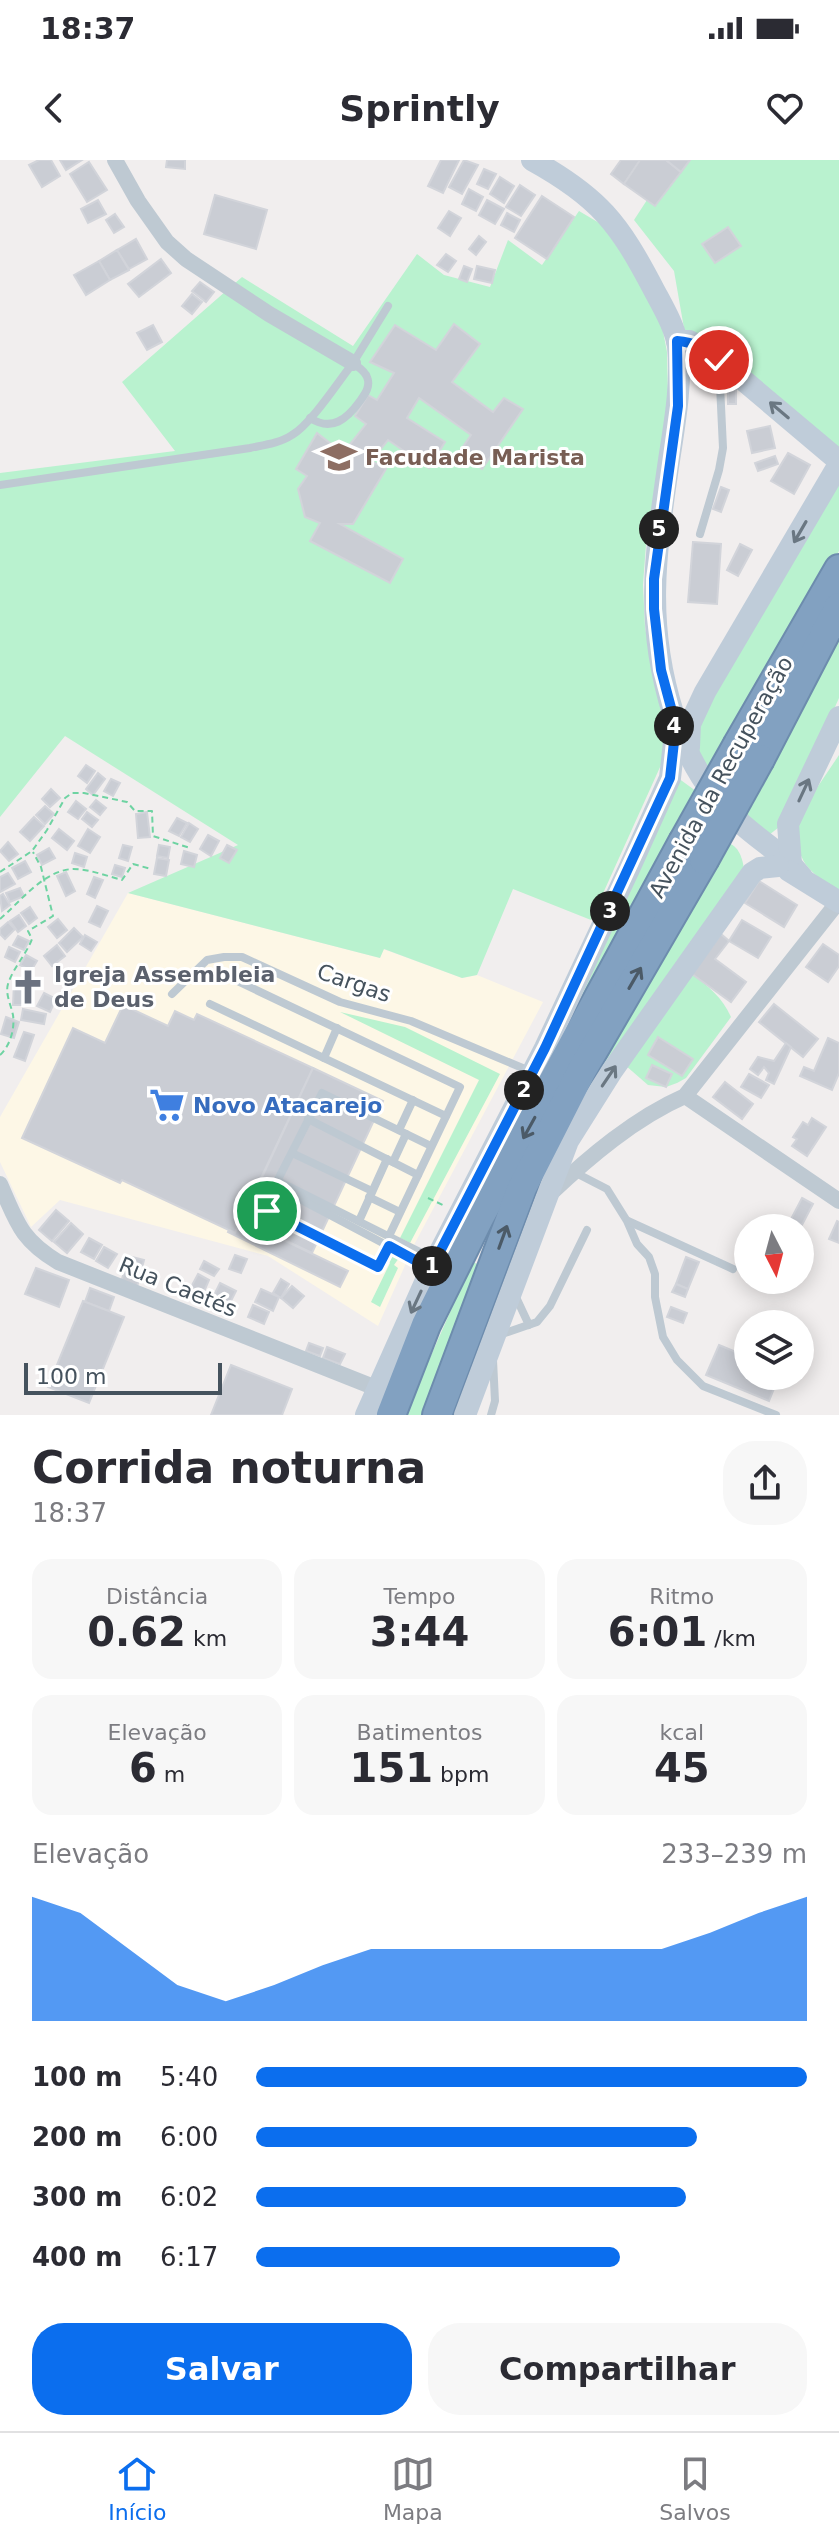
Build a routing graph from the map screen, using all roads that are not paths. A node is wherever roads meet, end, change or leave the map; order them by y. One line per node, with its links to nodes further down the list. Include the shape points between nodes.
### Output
1 (115, 160): 6 (street, via 167,242 186,259)
2 (532, 160): 4 (main road, via 588,195 609,215 636,255)
3 (388, 306): 6 (lane)
4 (677, 341): 5 (main road, via 689,341); 13 (main road, via 678,406 654,579)
5 (719, 360): 8 (main road, one-way to 5); 10 (lane, via 723,448)
6 (353, 363): 7 (lane); 7 (lane, via 368,381 365,395 348,417 324,424)
7 (310, 418): 9 (lane, via 295,434 266,445)
8 (839, 462): 14 (main road, Avenida da Recuperação, one-way to 14)
9 (0, 485)
10 (700, 534)
11 (839, 569): 16 (highway, Avenida da Recuperação)
12 (839, 606): 16 (highway, Avenida da Recuperação)
13 (661, 670): 14 (main road, via 689,689); 17 (main road)
14 (709, 686): 17 (main road, Avenida da Recuperação, via 690,724)
15 (839, 717): 18 (main road, one-way to 15)
16 (749, 752): 20 (highway, Avenida da Recuperação, bridge)
17 (684, 771): 19 (main road, via 699,774); 30 (main road, Avenida da Recuperação)
18 (788, 824): 19 (main road, via 779,837); 21 (main road)
19 (755, 843): 21 (main road); 22 (main road)
20 (694, 851): 29 (highway, Avenida da Recuperação, one-way to 20); 59 (highway, Avenida da Recuperação, one-way to 59, via 472,1231 426,1325)
21 (790, 869): 22 (main road, via 760,868); 23 (main road)
22 (751, 875): 36 (main road, one-way to 22)
23 (839, 902): 31 (street)
24 (233, 979): 27 (lane)
25 (172, 994): 30 (lane, Cargas, via 207,960 242,957 340,1002 411,1021)
26 (210, 1004): 28 (lane)
27 (337, 1028): 28 (lane); 33 (lane, via 460,1087)
28 (324, 1058): 32 (lane)
29 (582, 1070): 36 (highway); 60 (highway, Avenida da Recuperação, one-way to 29, via 522,1188)
30 (533, 1072): 52 (main road, Avenida da Recuperação)
31 (685, 1096): 40 (street, via 662,1106); 46 (street)
32 (413, 1100): 33 (lane); 35 (lane)
33 (446, 1116): 37 (lane)
34 (308, 1119): 35 (lane, via 322,1093); 38 (lane); 39 (lane)
35 (402, 1132): 37 (lane); 39 (lane)
36 (568, 1141): 45 (main road)
37 (431, 1146): 41 (lane)
38 (292, 1153): 42 (lane); 44 (lane)
39 (390, 1161): 41 (lane); 44 (lane)
40 (574, 1171): 45 (street); 49 (lane, via 607,1189)
41 (418, 1175): 47 (lane)
42 (277, 1183): 48 (lane); 51 (lane); 51 (lane, via 263,1209 378,1267)
43 (0, 1184): 57 (street, Rua Caetés, via 22,1234 58,1262)
44 (371, 1194): 47 (lane); 48 (lane)
45 (546, 1198): 54 (main road)
46 (839, 1201)
47 (400, 1212): 51 (lane)
48 (359, 1221): 51 (lane)
49 (627, 1221): 53 (lane); 63 (lane, via 649,1257 663,1337 677,1360 703,1386)
50 (587, 1230): 55 (lane, via 550,1306)
51 (389, 1241): 52 (lane)
52 (434, 1264): 57 (main road, Avenida da Recuperação, one-way to 57)
53 (733, 1269)
54 (512, 1289): 55 (lane); 56 (main road)
55 (529, 1325): 56 (lane)
56 (493, 1339): 61 (main road); 62 (lane)
57 (376, 1388): 58 (main road, Avenida da Recuperação)
58 (366, 1415)
59 (391, 1415)
60 (437, 1415)
61 (465, 1415)
62 (491, 1415)
63 (776, 1415)

